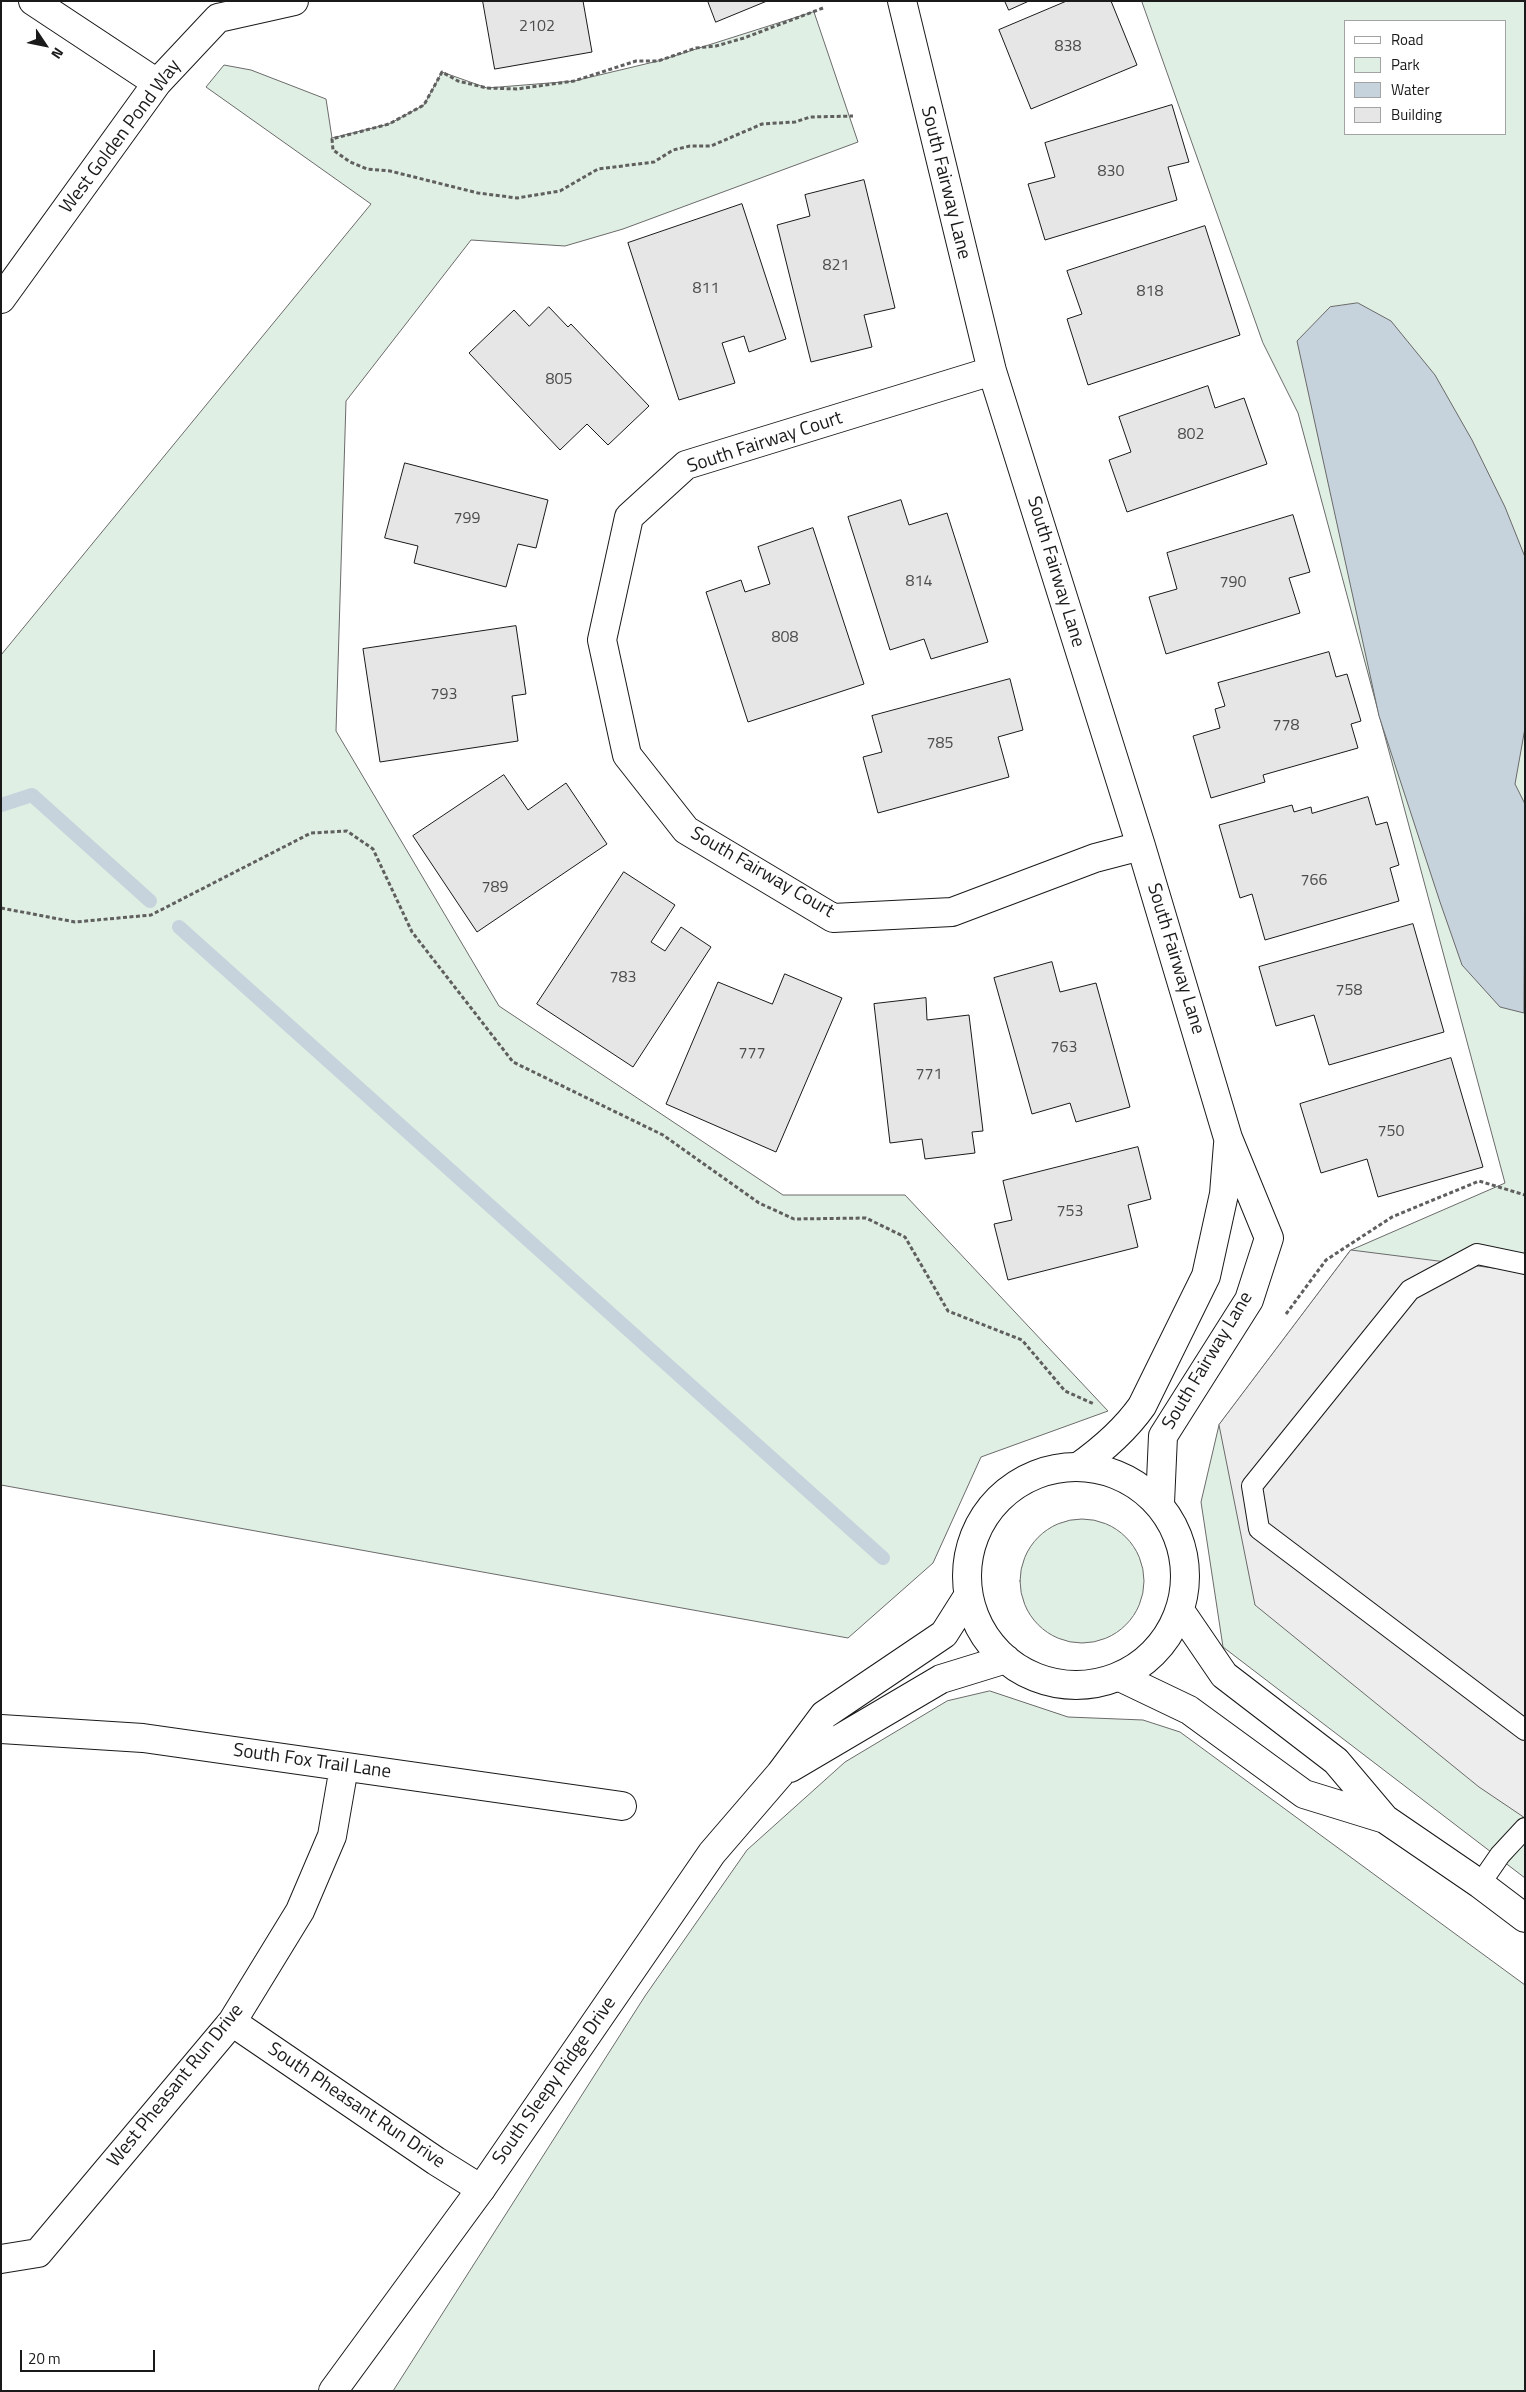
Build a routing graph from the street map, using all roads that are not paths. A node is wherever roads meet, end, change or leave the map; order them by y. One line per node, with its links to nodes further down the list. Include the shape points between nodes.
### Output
1 (33, 1): 4 (street)
2 (294, 1): 4 (street, West Golden Pond Way, via 218,18)
3 (902, 1): 6 (street, South Fairway Lane)
4 (157, 83): 5 (street, West Golden Pond Way)
5 (1, 299)
6 (992, 371): 7 (street, South Fairway Lane); 7 (street, South Fairway Court, via 686,465 629,517 602,640 627,755 686,830 833,918 952,912 1095,858)
7 (1141, 846): 8 (street, South Fairway Lane)
8 (1228, 1138): 10 (street, South Fairway Lane, via 1224,1194 1206,1276 1142,1406 1131,1421); 11 (street, South Fairway Lane, via 1269,1238 1250,1300 1162,1436)
9 (1525, 1264): 17 (lane, via 1476,1254 1410,1290 1252,1486 1259,1529)
10 (1078, 1467): 11 (street, via 1104,1469); 12 (street, via 1066,1466 1029,1476 998,1499 981,1521 968,1558)
11 (1160, 1504): 13 (street, via 1180,1537 1186,1574)
12 (968, 1596): 14 (street, via 978,1625); 19 (street, South Sleepy Ridge Drive, via 944,1634 824,1715)
13 (1181, 1612): 15 (street, via 1162,1646); 21 (street, via 1224,1675 1336,1761)
14 (1006, 1659): 15 (street, via 1045,1682 1082,1686); 19 (street, South Sleepy Ridge Drive, via 941,1679)
15 (1120, 1677): 21 (street, via 1189,1710 1304,1794)
16 (1, 1729): 18 (street, South Fox Trail Lane, via 143,1738)
17 (1525, 1730)
18 (344, 1767): 20 (street, South Fox Trail Lane); 25 (street, West Pheasant Run Drive, via 332,1836 300,1911)
19 (780, 1774): 26 (street, South Sleepy Ridge Drive, via 712,1853)
20 (622, 1806)
21 (1385, 1819): 23 (street)
22 (1525, 1828): 23 (lane, via 1500,1855)
23 (1480, 1884): 24 (street)
24 (1525, 1918)
25 (232, 2022): 26 (street, South Pheasant Run Drive); 27 (street, West Pheasant Run Drive, via 38,2254)
26 (481, 2188): 28 (street, South Sleepy Ridge Drive)
27 (1, 2259)
28 (333, 2391)

